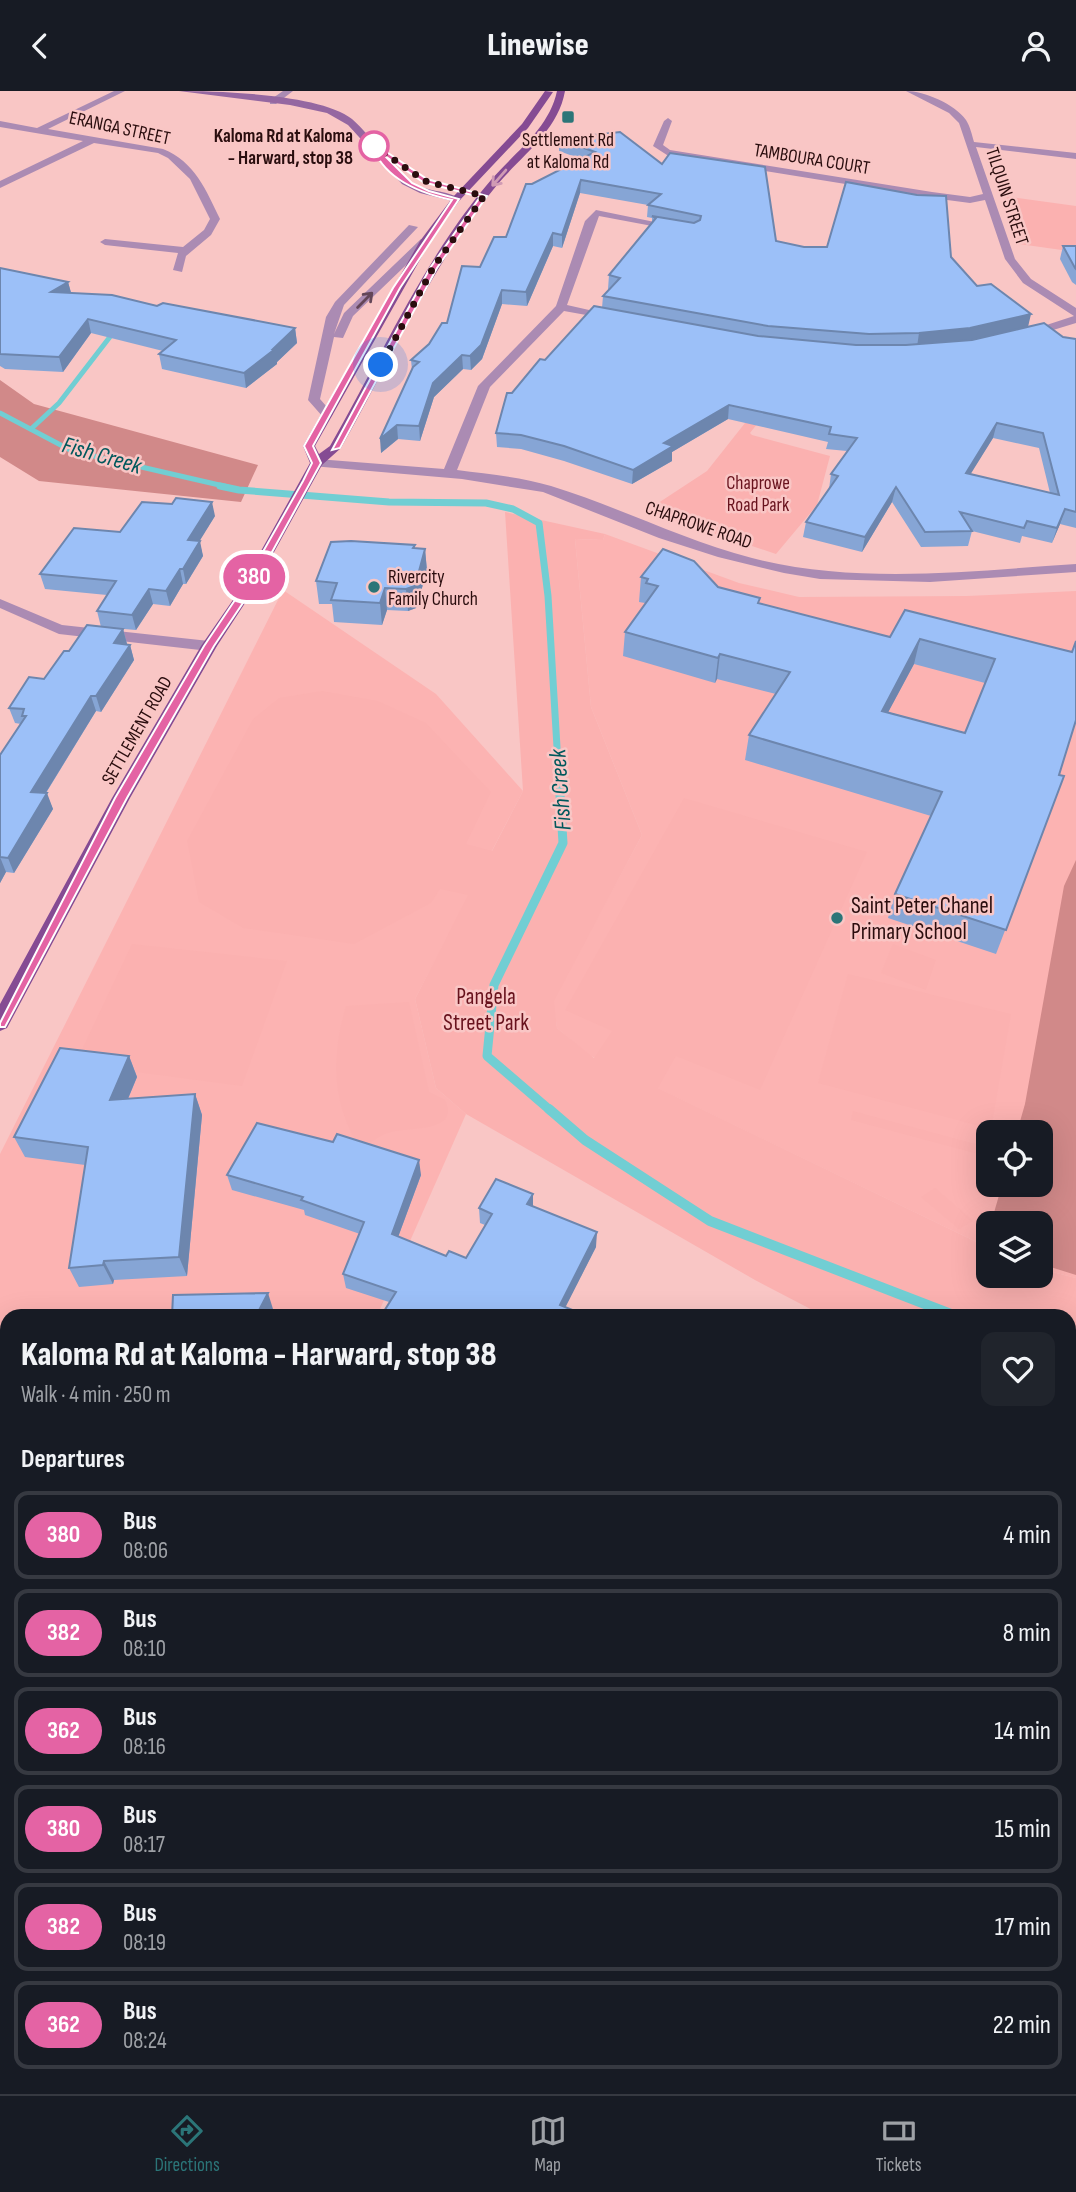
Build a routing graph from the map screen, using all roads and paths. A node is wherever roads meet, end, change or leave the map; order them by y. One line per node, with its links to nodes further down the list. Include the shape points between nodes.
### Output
1 (121, 91): 10 (street)
2 (183, 91): 7 (street)
3 (289, 91): 7 (street)
4 (550, 91): 18 (main road, SETTLEMENT ROAD, via 525,126)
5 (561, 91): 19 (main road, SETTLEMENT ROAD, one-way to 19, via 546,124)
6 (910, 91): 12 (street, TILQUIN STREET, via 952,111 963,122)
7 (273, 102): 13 (street, via 342,115)
8 (668, 121): 20 (street, TAMBOURA COURT, via 658,146 667,152 932,195)
9 (0, 124): 10 (street, ERANGA STREET)
10 (41, 129): 11 (street, ERANGA STREET)
11 (94, 139): 17 (street); 25 (street, ERANGA STREET, via 160,151 188,167 215,224)
12 (972, 144): 14 (street); 20 (street, TILQUIN STREET)
13 (374, 146): 15 (street); 18 (street, via 409,185 428,193)
14 (1076, 156)
15 (402, 163)
16 (417, 176): 18 (street)
17 (0, 185)
18 (460, 194): 19 (main road); 23 (main road, SETTLEMENT ROAD)
19 (484, 196): 31 (main road, SETTLEMENT ROAD, via 433,268)
20 (988, 196): 28 (street, TILQUIN STREET, via 1010,259 1027,281)
21 (412, 227): 33 (street, via 339,304)
22 (693, 230): 27 (street, via 596,213)
23 (425, 241): 33 (street, one-way to 23, via 338,340 348,315); 34 (main road, SETTLEMENT ROAD)
24 (106, 242): 25 (street)
25 (186, 251): 26 (street, ERANGA STREET, via 177,263)
26 (178, 270)
27 (561, 307): 30 (street); 36 (street, via 484,386)
28 (1076, 313)
29 (1076, 319): 32 (street)
30 (628, 320)
31 (395, 337): 34 (main road, via 370,361 345,406); 35 (main road, SETTLEMENT ROAD, via 335,448)
32 (1012, 339)
33 (325, 353): 34 (street, via 314,400)
34 (327, 414): 35 (main road, SETTLEMENT ROAD, via 309,446)
35 (317, 463): 36 (street, CHAPROWE ROAD); 39 (main road, SETTLEMENT ROAD, via 244,594)
36 (449, 474): 37 (street, CHAPROWE ROAD, via 547,489 704,549 786,569 918,577)
37 (1076, 568)
38 (0, 603): 39 (street, via 60,629)
39 (209, 646): 40 (main road, SETTLEMENT ROAD)
40 (0, 1023)

